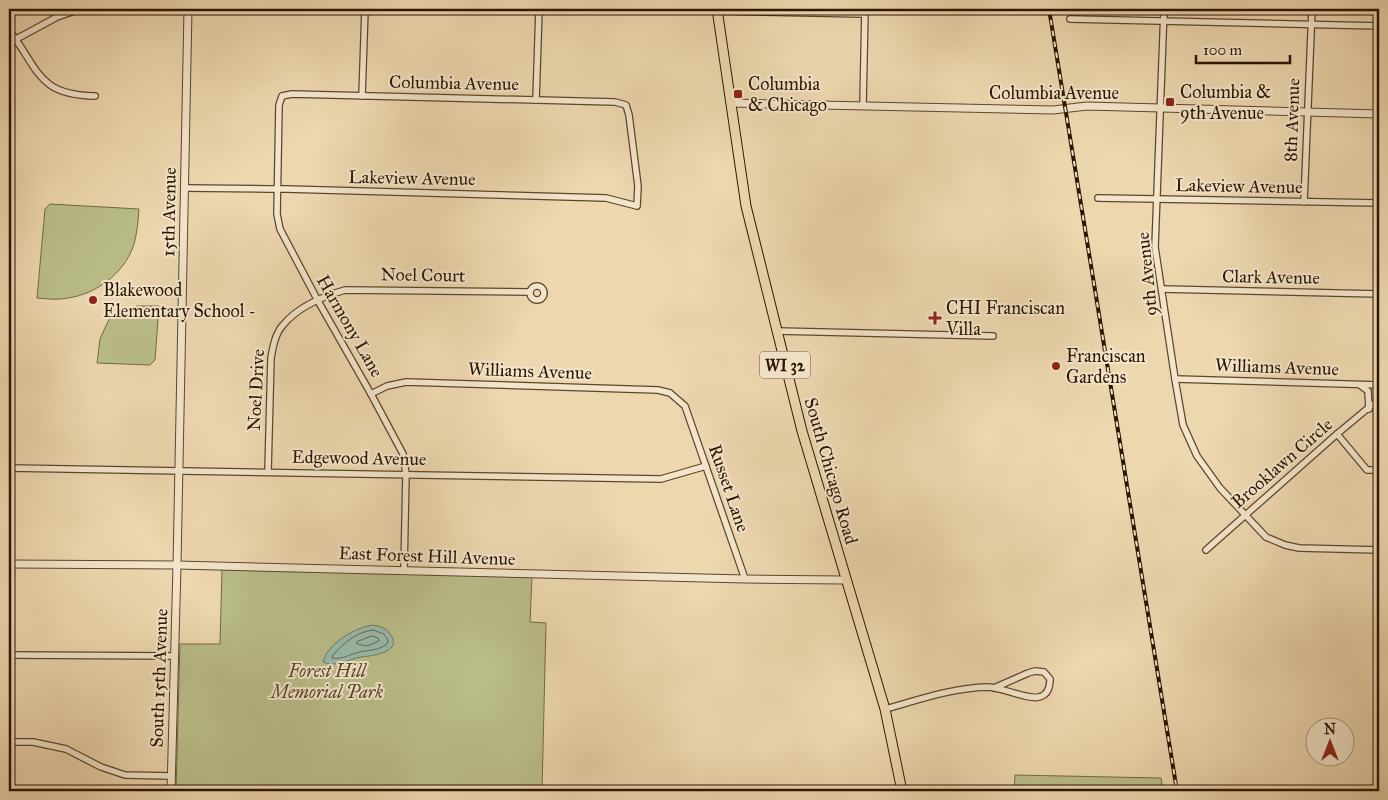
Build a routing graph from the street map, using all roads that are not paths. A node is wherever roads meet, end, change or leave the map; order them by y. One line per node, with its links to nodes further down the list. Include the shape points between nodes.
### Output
1 (81, 9): 15 (street)
2 (188, 9): 26 (street, 15th Avenue)
3 (365, 9): 19 (street)
4 (539, 9): 20 (street)
5 (612, 9): 8 (street)
6 (1164, 9): 11 (street, 9th Avenue)
7 (1312, 9): 12 (street, 8th Avenue)
8 (717, 10): 9 (street); 21 (main road, South Chicago Road / WI 32)
9 (865, 11): 22 (street)
10 (1070, 19): 11 (street)
11 (1163, 22): 12 (street); 23 (street, 9th Avenue)
12 (1311, 25): 13 (street); 24 (street, 8th Avenue)
13 (1379, 26)
14 (9, 30): 15 (street)
15 (15, 38): 16 (street); 17 (street, via 50,86 78,96)
16 (9, 43)
17 (95, 96)
18 (282, 96): 19 (street, Columbia Avenue); 27 (street, Harmony Lane, via 279,105)
19 (362, 96): 20 (street, Columbia Avenue)
20 (536, 100): 32 (street, Columbia Avenue, via 626,104 638,186)
21 (730, 103): 22 (street, Columbia Avenue); 37 (main road, South Chicago Road / WI 32, via 746,206)
22 (863, 105): 23 (street, Columbia Avenue, via 1053,110 1086,106)
23 (1161, 108): 24 (street, Columbia Avenue); 29 (street, 9th Avenue)
24 (1308, 112): 25 (street, Columbia Avenue); 30 (street, 8th Avenue)
25 (1379, 114)
26 (185, 188): 27 (street, Lakeview Avenue); 49 (street, 15th Avenue)
27 (278, 189): 32 (street, Lakeview Avenue, via 606,198); 36 (street, Harmony Lane, via 280,229)
28 (1098, 198): 29 (street, Lakeview Avenue)
29 (1157, 200): 30 (street, Lakeview Avenue); 33 (street, 9th Avenue, via 1156,247)
30 (1304, 202): 31 (street, Lakeview Avenue)
31 (1379, 203)
32 (637, 206)
33 (1162, 289): 35 (street, Clark Avenue); 39 (street, 9th Avenue)
34 (529, 292): 36 (street, Noel Court, via 357,289 332,294)
35 (1379, 294)
36 (318, 301): 42 (street, Harmony Lane); 51 (street, Noel Drive, via 282,325 274,340)
37 (777, 331): 38 (street); 60 (main road, South Chicago Road / WI 32)
38 (992, 336)
39 (1175, 379): 40 (street, Williams Avenue); 53 (street, 9th Avenue, via 1183,425 1197,456)
40 (1360, 385): 41 (street, Williams Avenue); 45 (street, via 1368,391)
41 (1379, 385)
42 (371, 394): 44 (street, Williams Avenue, via 406,382 559,386 658,390 670,393); 52 (street, Harmony Lane, via 403,454)
43 (1379, 400): 45 (street, Brooklawn Circle)
44 (685, 406): 47 (street, Russet Lane)
45 (1369, 409): 46 (street, Brooklawn Circle)
46 (1338, 434): 50 (street, via 1367,470); 53 (street, Brooklawn Circle)
47 (706, 466): 52 (street, Edgewood Avenue, via 661,479); 59 (street, Russet Lane)
48 (9, 468): 49 (street, Edgewood Avenue)
49 (179, 470): 51 (street, Edgewood Avenue); 57 (street, 15th Avenue)
50 (1379, 470)
51 (268, 471): 52 (street, Edgewood Avenue)
52 (406, 474): 58 (street, Harmony Lane)
53 (1244, 515): 54 (street, Brooklawn Circle); 55 (street, via 1266,538 1285,545)
54 (1206, 550)
55 (1379, 550)
56 (9, 564): 57 (street, East Forest Hill Avenue)
57 (177, 565): 58 (street, East Forest Hill Avenue); 62 (street, South 15th Avenue)
58 (404, 570): 59 (street, East Forest Hill Avenue)
59 (746, 580): 60 (street, East Forest Hill Avenue)
60 (845, 580): 64 (main road, South Chicago Road / WI 32)
61 (9, 655): 62 (street)
62 (175, 656): 66 (street, South 15th Avenue)
63 (994, 688): 63 (street, via 1037,698 1046,694 1050,679 1044,672 1035,671); 64 (street, via 959,690)
64 (885, 709): 67 (main road, South Chicago Road / WI 32)
65 (9, 742): 66 (street, via 33,742 66,749 101,768 125,775)
66 (171, 776): 68 (street, South 15th Avenue)
67 (902, 790): 69 (street)
68 (170, 791)
69 (889, 791)

